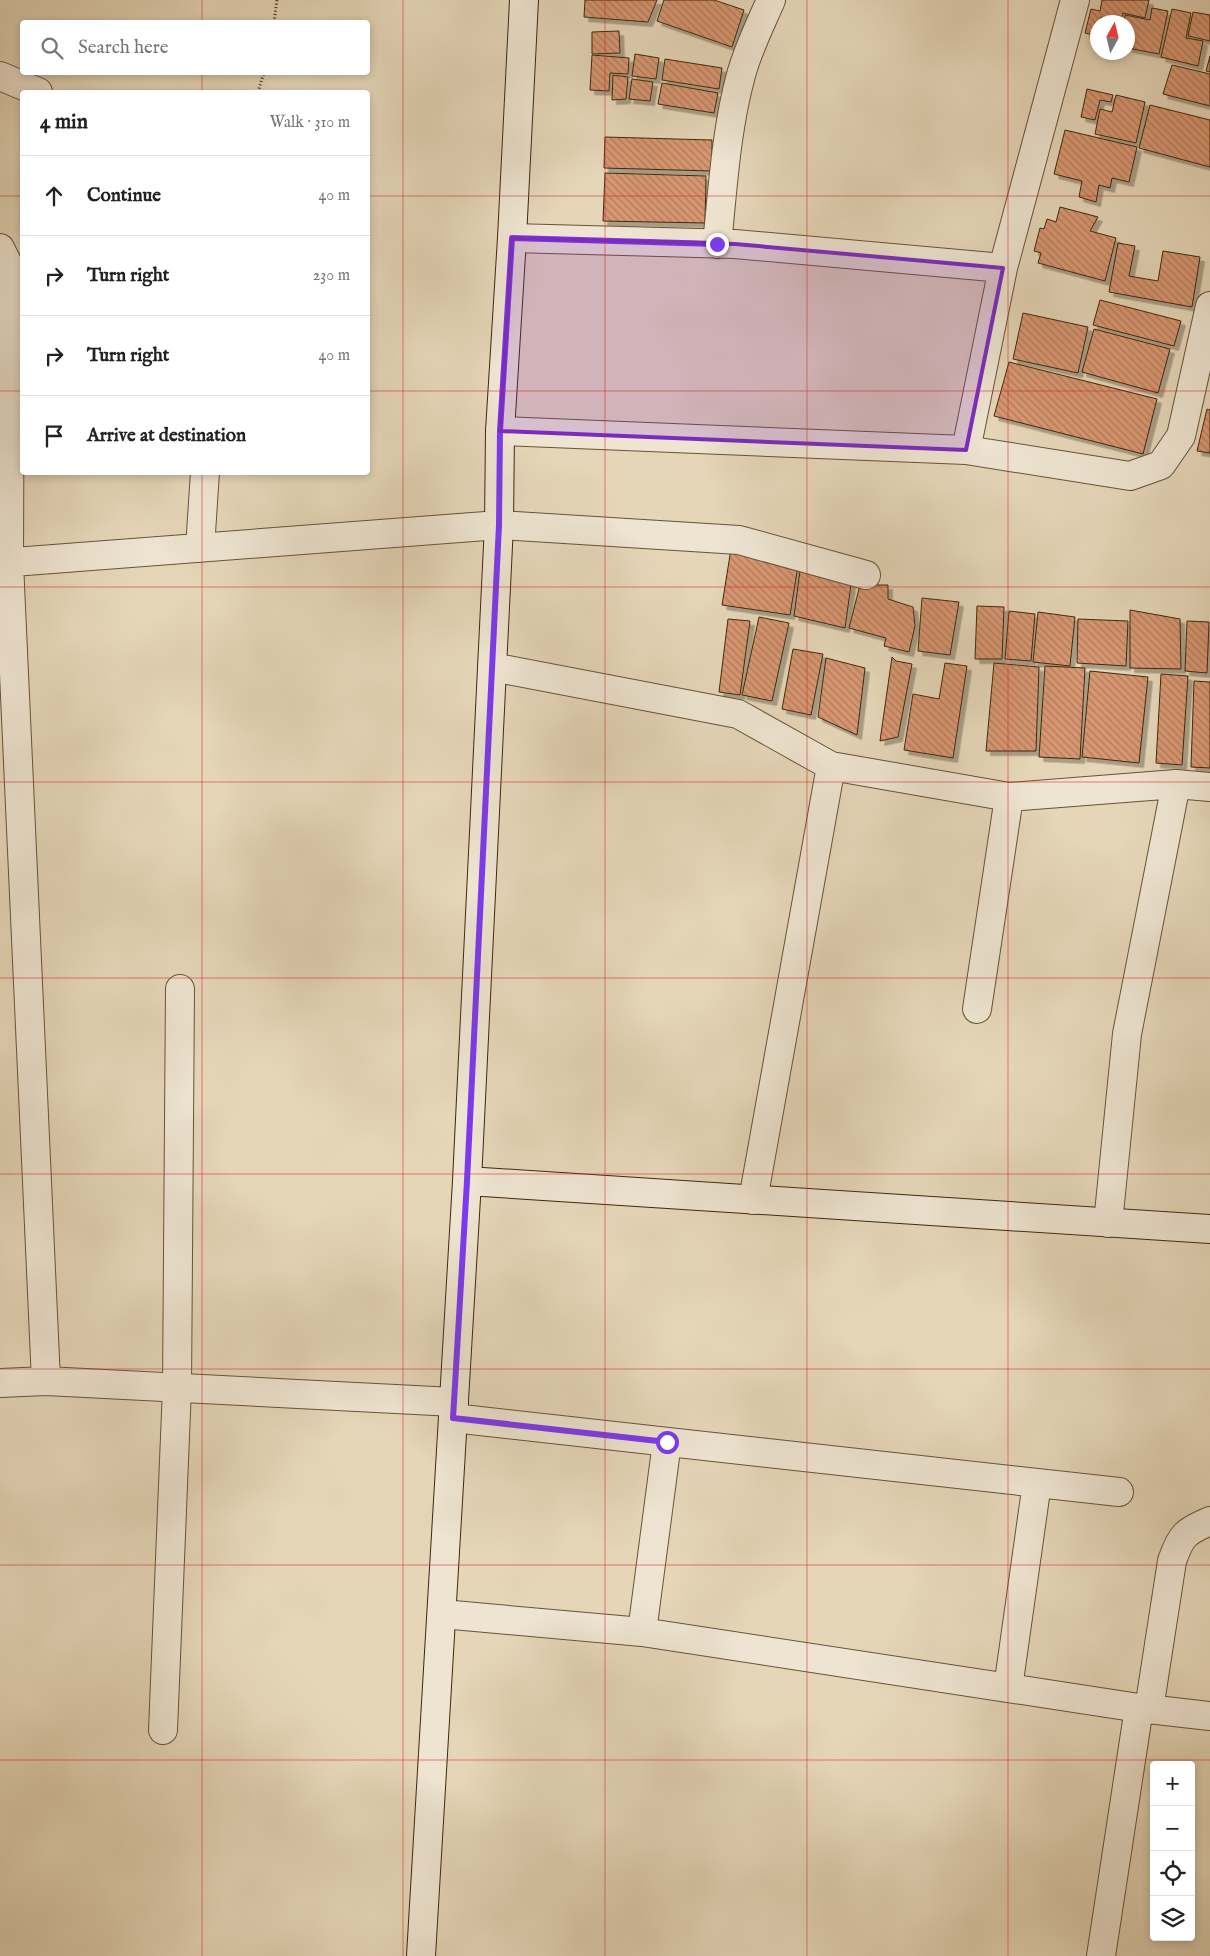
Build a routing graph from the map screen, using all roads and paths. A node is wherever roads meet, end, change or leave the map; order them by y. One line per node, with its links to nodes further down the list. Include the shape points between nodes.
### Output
1 (277, 0): 5 (path)
2 (524, 0): 10 (street)
3 (771, 0): 11 (street, via 753,38 741,76 732,118)
4 (1075, 0): 13 (street)
5 (274, 20)
6 (263, 75): 9 (path)
7 (0, 76): 8 (street)
8 (33, 90)
9 (259, 90)
10 (512, 238): 11 (street); 15 (street)
11 (717, 244): 13 (street)
12 (0, 248): 20 (street, via 10,268)
13 (1003, 268): 16 (street)
14 (1210, 306): 16 (street, via 1181,436 1161,465 1130,476)
15 (500, 431): 16 (street); 18 (street)
16 (966, 450)
17 (205, 475): 19 (street)
18 (499, 525): 19 (street); 21 (street, via 739,540); 22 (street)
19 (200, 548): 20 (street)
20 (5, 563): 33 (street)
21 (866, 575)
22 (492, 668): 23 (street, via 738,714); 29 (street)
23 (831, 766): 26 (street); 30 (street)
24 (1176, 784): 25 (street); 26 (street); 31 (street, via 1127,1034)
25 (1210, 787)
26 (1009, 797): 28 (street)
27 (180, 989): 35 (street)
28 (977, 1009)
29 (467, 1181): 30 (street); 36 (street)
30 (753, 1200): 31 (street)
31 (1108, 1223): 32 (street)
32 (1210, 1230)
33 (46, 1381): 34 (street); 35 (street)
34 (0, 1383)
35 (177, 1388): 36 (street); 46 (street)
36 (454, 1410): 37 (street); 41 (street)
37 (667, 1442): 38 (street); 42 (street)
38 (1037, 1483): 39 (street); 43 (street)
39 (1119, 1492)
40 (1210, 1522): 44 (street, via 1192,1529 1179,1540 1172,1561)
41 (442, 1614): 42 (street); 47 (street)
42 (642, 1632): 43 (street)
43 (1008, 1688): 44 (street)
44 (1144, 1709): 45 (street); 48 (street)
45 (1210, 1716)
46 (163, 1730)
47 (421, 1956)
48 (1101, 1956)

